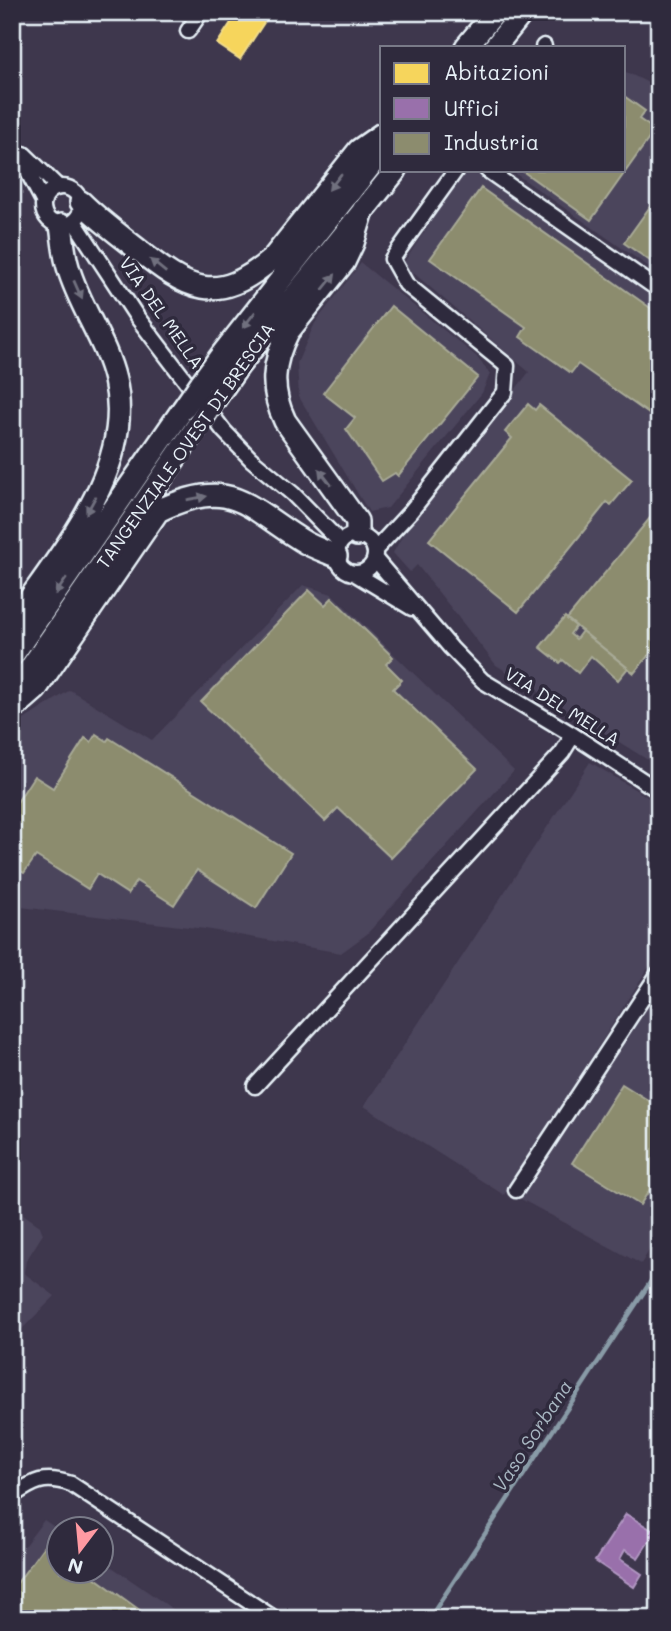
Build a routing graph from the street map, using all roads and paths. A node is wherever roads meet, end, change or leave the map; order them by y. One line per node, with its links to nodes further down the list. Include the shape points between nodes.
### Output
1 (201, 12): 4 (street)
2 (495, 12): 5 (main road)
3 (523, 12): 6 (main road)
4 (188, 32)
5 (467, 46)
6 (496, 46)
7 (380, 135): 16 (main road, one-way to 16, via 359,150 273,258 225,287 196,286 168,274 94,216)
8 (13, 144): 13 (street, VIA DEL MELLA); 14 (street, VIA DEL MELLA)
9 (380, 155): 18 (main road, TANGENZIALE OVEST DI BRESCIA, one-way to 18, via 222,353)
10 (394, 172): 15 (main road, TANGENZIALE OVEST DI BRESCIA)
11 (455, 172): 20 (street, via 393,259 406,284 508,366 505,392 411,511)
12 (490, 172): 17 (street)
13 (58, 187): 14 (street); 16 (street, VIA DEL MELLA, via 75,191)
14 (43, 201): 16 (street, VIA DEL MELLA, via 49,220)
15 (363, 210): 18 (main road, TANGENZIALE OVEST DI BRESCIA, via 240,364); 20 (main road, one-way to 15, via 357,521 276,403 274,374 281,344 344,262)
16 (72, 216): 20 (street, VIA DEL MELLA, via 137,317 224,431); 23 (main road, one-way to 23, via 68,267 115,380 119,411 107,471 92,505)
17 (659, 290)
18 (208, 391): 19 (main road, TANGENZIALE OVEST DI BRESCIA, bridge)
19 (191, 417): 24 (main road, TANGENZIALE OVEST DI BRESCIA, one-way to 24); 25 (main road, TANGENZIALE OVEST DI BRESCIA)
20 (358, 547): 21 (street, via 367,569); 21 (street, VIA DEL MELLA, via 342,568); 22 (street, VIA DEL MELLA); 26 (main road, one-way to 20, via 36,689 158,511 179,501 200,495 239,499 308,544)
21 (354, 573): 22 (street, VIA DEL MELLA)
22 (425, 616): 27 (street, VIA DEL MELLA, via 483,681)
23 (12, 624)
24 (12, 656)
25 (12, 695)
26 (12, 710)
27 (573, 735): 28 (street, VIA DEL MELLA); 30 (street)
28 (659, 791)
29 (659, 973): 31 (street)
30 (255, 1086)
31 (516, 1190)
32 (12, 1496): 33 (street, via 40,1479 71,1484)
33 (275, 1619)

